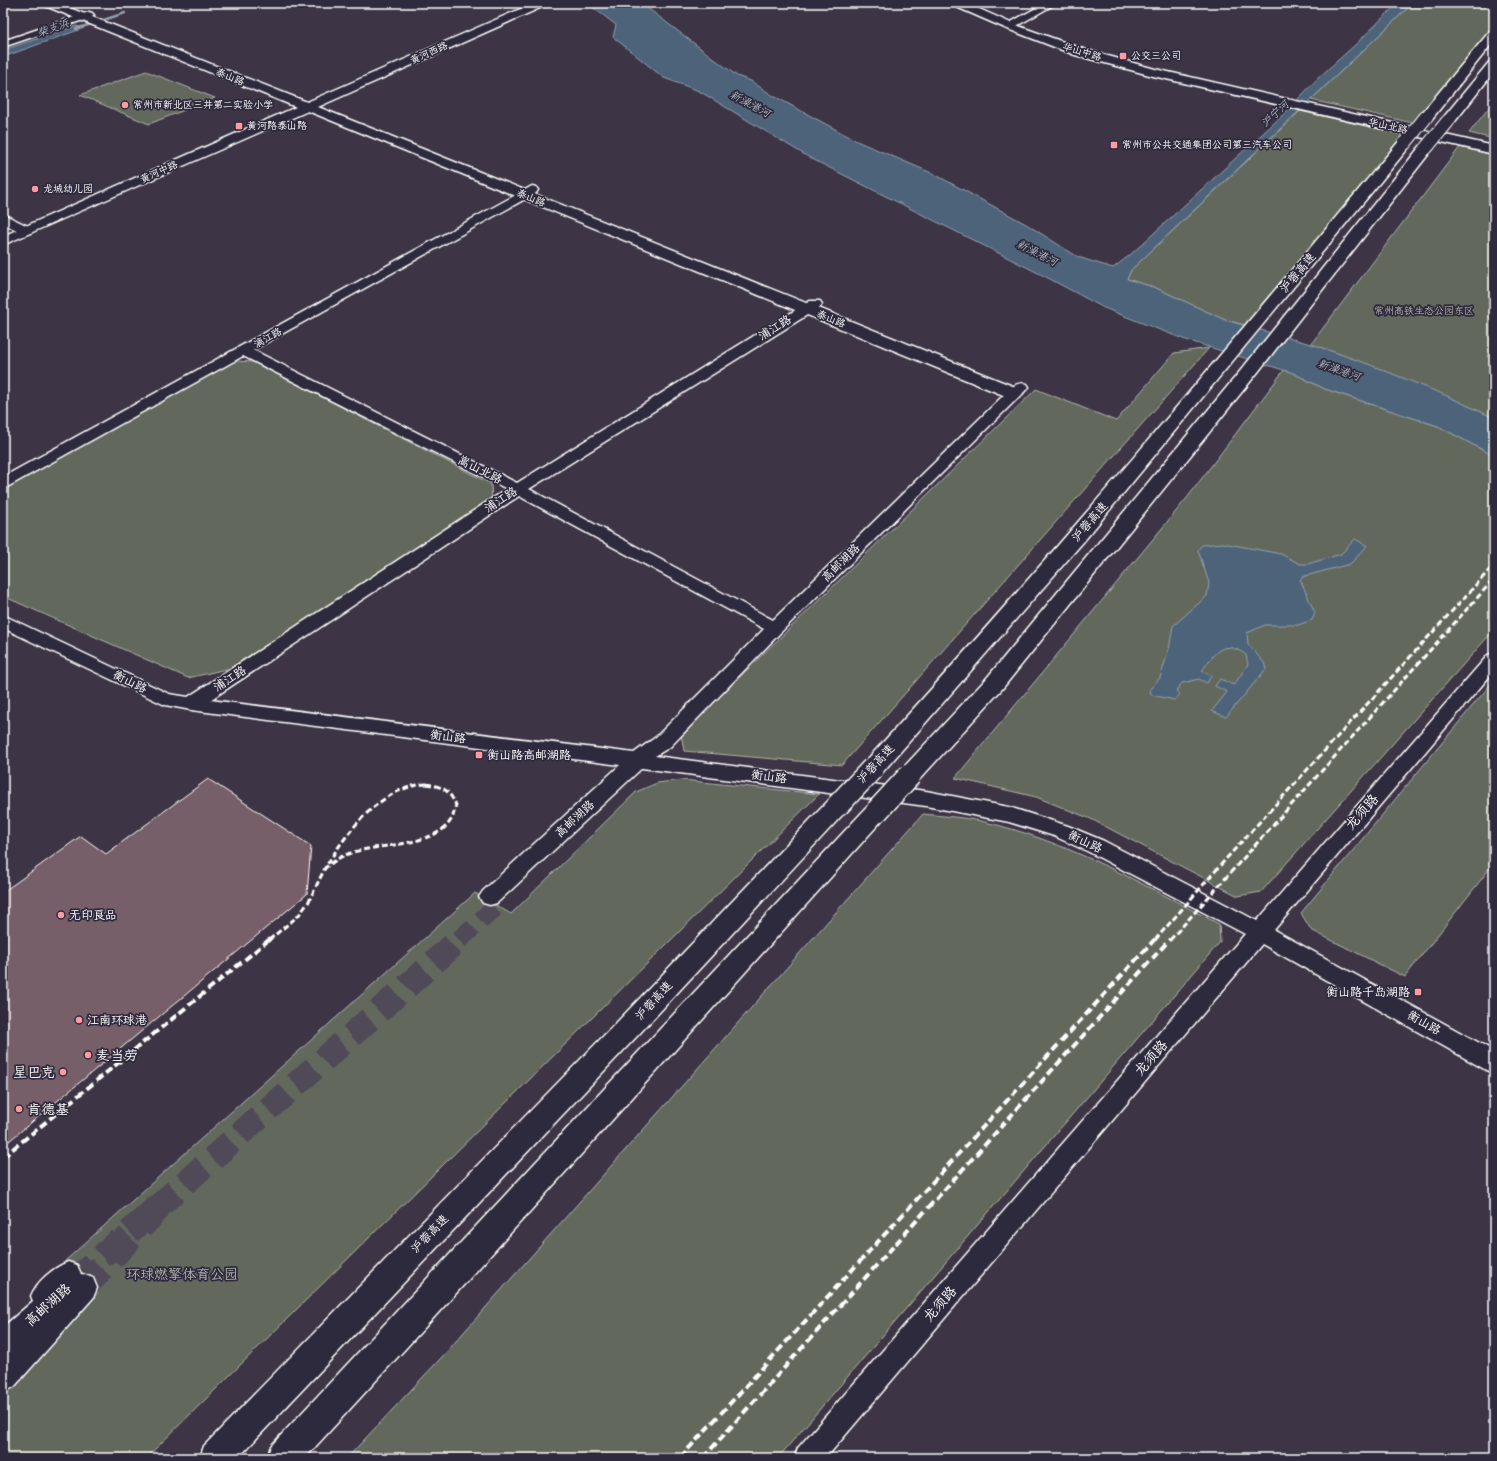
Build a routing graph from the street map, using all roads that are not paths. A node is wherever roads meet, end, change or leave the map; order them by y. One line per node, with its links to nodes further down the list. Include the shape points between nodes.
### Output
1 (47, 3): 8 (main road, 泰山路)
2 (60, 3): 8 (main road, 泰山路)
3 (531, 3): 13 (main road, 黄河西路)
4 (543, 3): 13 (main road, 黄河西路)
5 (956, 3): 9 (main road, 华山中路)
6 (965, 3): 9 (main road, 华山中路)
7 (1052, 3): 9 (street)
8 (87, 16): 11 (street); 14 (main road, 泰山路)
9 (1012, 24): 16 (main road, 华山中路, via 1061,42 1121,59); 16 (main road, 华山中路, via 1079,52 1153,72)
10 (1494, 34): 46 (main road, 沪蓉高速, bridge, via 1225,361 960,672 630,1026)
11 (3, 44)
12 (1494, 64): 47 (main road, 沪蓉高速, bridge, via 1252,368 994,684)
13 (347, 86): 15 (main road, 黄河西路); 18 (main road, via 333,101 332,106)
14 (272, 90): 15 (main road, 泰山路); 19 (main road, via 275,108)
15 (308, 99): 18 (main road, 泰山路); 19 (main road, 黄河中路); 22 (main road, 泰山路); 24 (main road, 黄河中路)
16 (1286, 100): 17 (main road, 华山北路)
17 (1309, 105): 20 (main road, 华山北路); 21 (main road, 华山北路)
18 (339, 113): 22 (main road, 泰山路)
19 (256, 124): 24 (main road, 黄河中路)
20 (1494, 145)
21 (1494, 150)
22 (528, 192): 27 (main road, 泰山路); 28 (street, 漓江路)
23 (3, 218): 24 (street)
24 (23, 228): 25 (main road, 黄河中路); 26 (main road, 黄河中路)
25 (3, 234)
26 (3, 240)
27 (810, 306): 29 (main road, 泰山路); 31 (street, 浦江路)
28 (244, 351): 30 (street, 漓江路); 31 (street, 嵩山北路)
29 (1018, 390): 34 (street, 高邮湖路)
30 (3, 484)
31 (518, 489): 34 (street, 嵩山北路); 36 (street, 浦江路)
32 (3, 609): 36 (street, 衡山路)
33 (3, 621): 36 (street, 衡山路, via 165,699)
34 (775, 628): 37 (street, 高邮湖路)
35 (1494, 658): 39 (street, 龙须路)
36 (198, 700): 37 (street, 衡山路)
37 (650, 754): 38 (street, 高邮湖路); 39 (street, 衡山路, via 940,800 1013,816 1061,831)
38 (495, 900)
39 (1263, 928): 40 (street, 衡山路); 41 (street, 衡山路); 48 (street, 龙须路)
40 (1494, 1051)
41 (1494, 1063)
42 (75, 1281): 43 (street, 高邮湖路); 44 (street, 高邮湖路); 45 (main road)
43 (3, 1333)
44 (3, 1345)
45 (3, 1376)
46 (216, 1458)
47 (283, 1458)
48 (808, 1458)

